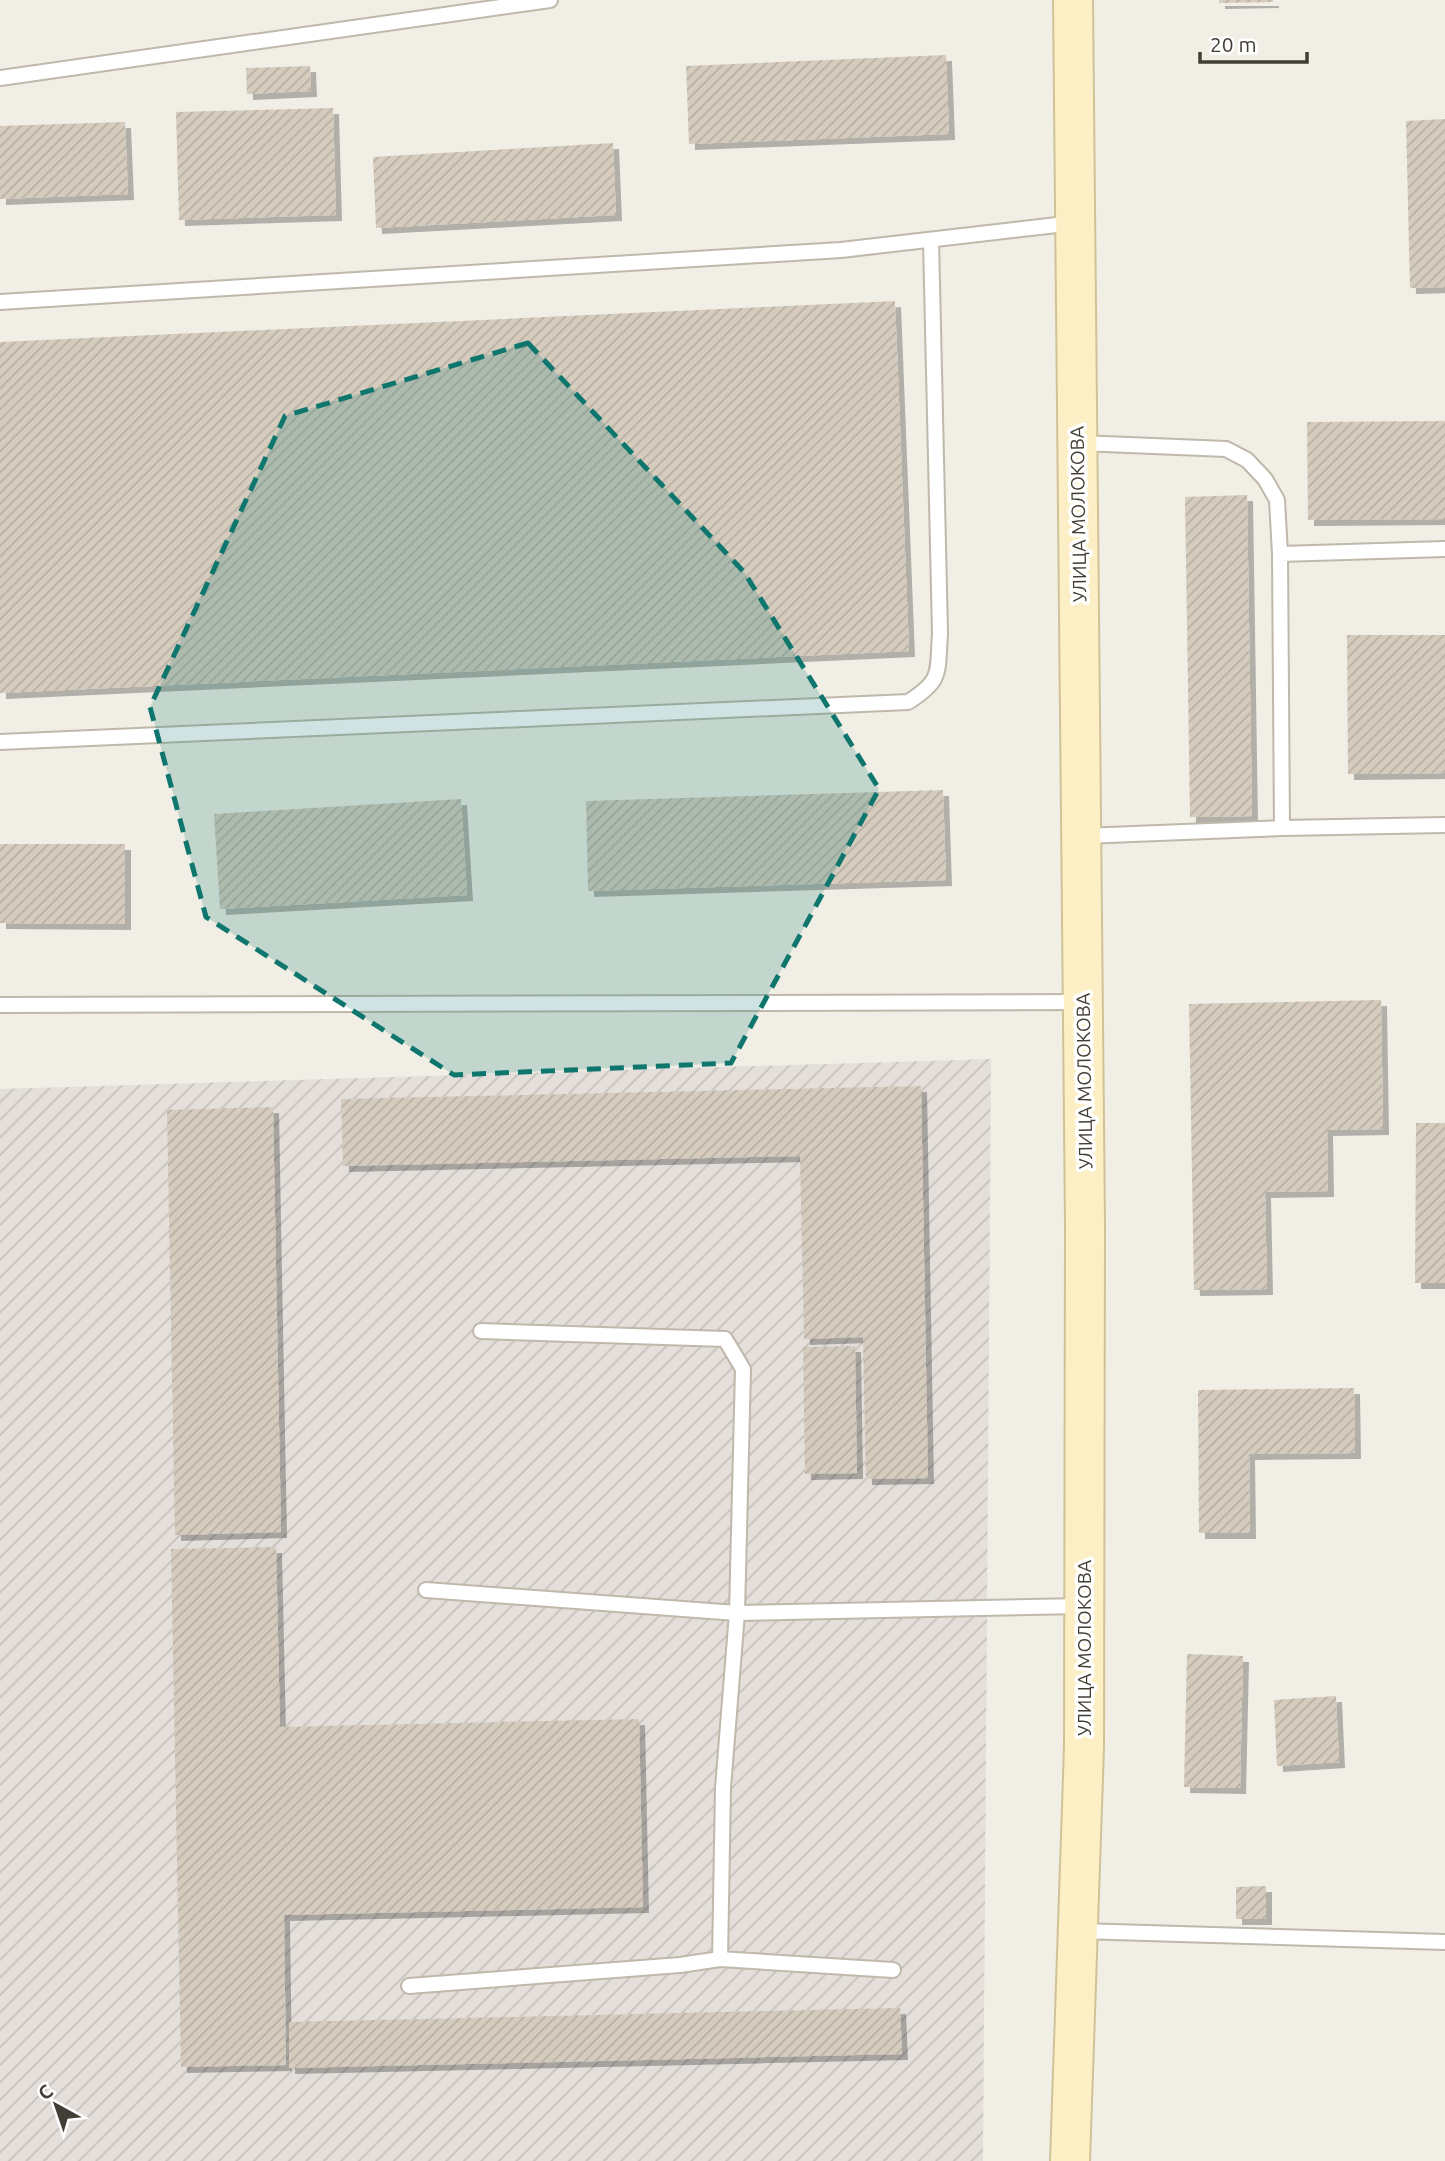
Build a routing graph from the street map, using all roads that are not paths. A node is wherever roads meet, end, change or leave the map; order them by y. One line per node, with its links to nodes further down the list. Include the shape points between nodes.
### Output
1 (550, 0): 3 (lane)
2 (1073, 0): 4 (street, УЛИЦА МОЛОКОВА)
3 (0, 78)
4 (1075, 223): 5 (lane); 7 (street, УЛИЦА МОЛОКОВА)
5 (931, 240): 6 (lane, via 841,250); 10 (lane, via 940,635 936,679 908,702)
6 (0, 302)
7 (1078, 443): 9 (lane, via 1226,449 1247,460 1277,500); 13 (street, УЛИЦА МОЛОКОВА)
8 (1445, 548): 9 (lane)
9 (1280, 554): 12 (lane)
10 (0, 742)
11 (1445, 825): 12 (lane)
12 (1282, 828): 13 (lane)
13 (1082, 836): 14 (street, УЛИЦА МОЛОКОВА)
14 (1083, 1002): 15 (lane); 18 (street, УЛИЦА МОЛОКОВА)
15 (0, 1005)
16 (481, 1331): 19 (lane, via 725,1339 743,1369)
17 (426, 1590): 19 (lane)
18 (1083, 1606): 19 (lane); 20 (street, УЛИЦА МОЛОКОВА)
19 (737, 1614): 22 (lane, via 723,1788)
20 (1078, 1931): 21 (lane); 25 (street, УЛИЦА МОЛОКОВА)
21 (1445, 1942)
22 (720, 1959): 23 (lane); 24 (lane)
23 (892, 1970)
24 (409, 1986)
25 (1070, 2161)

